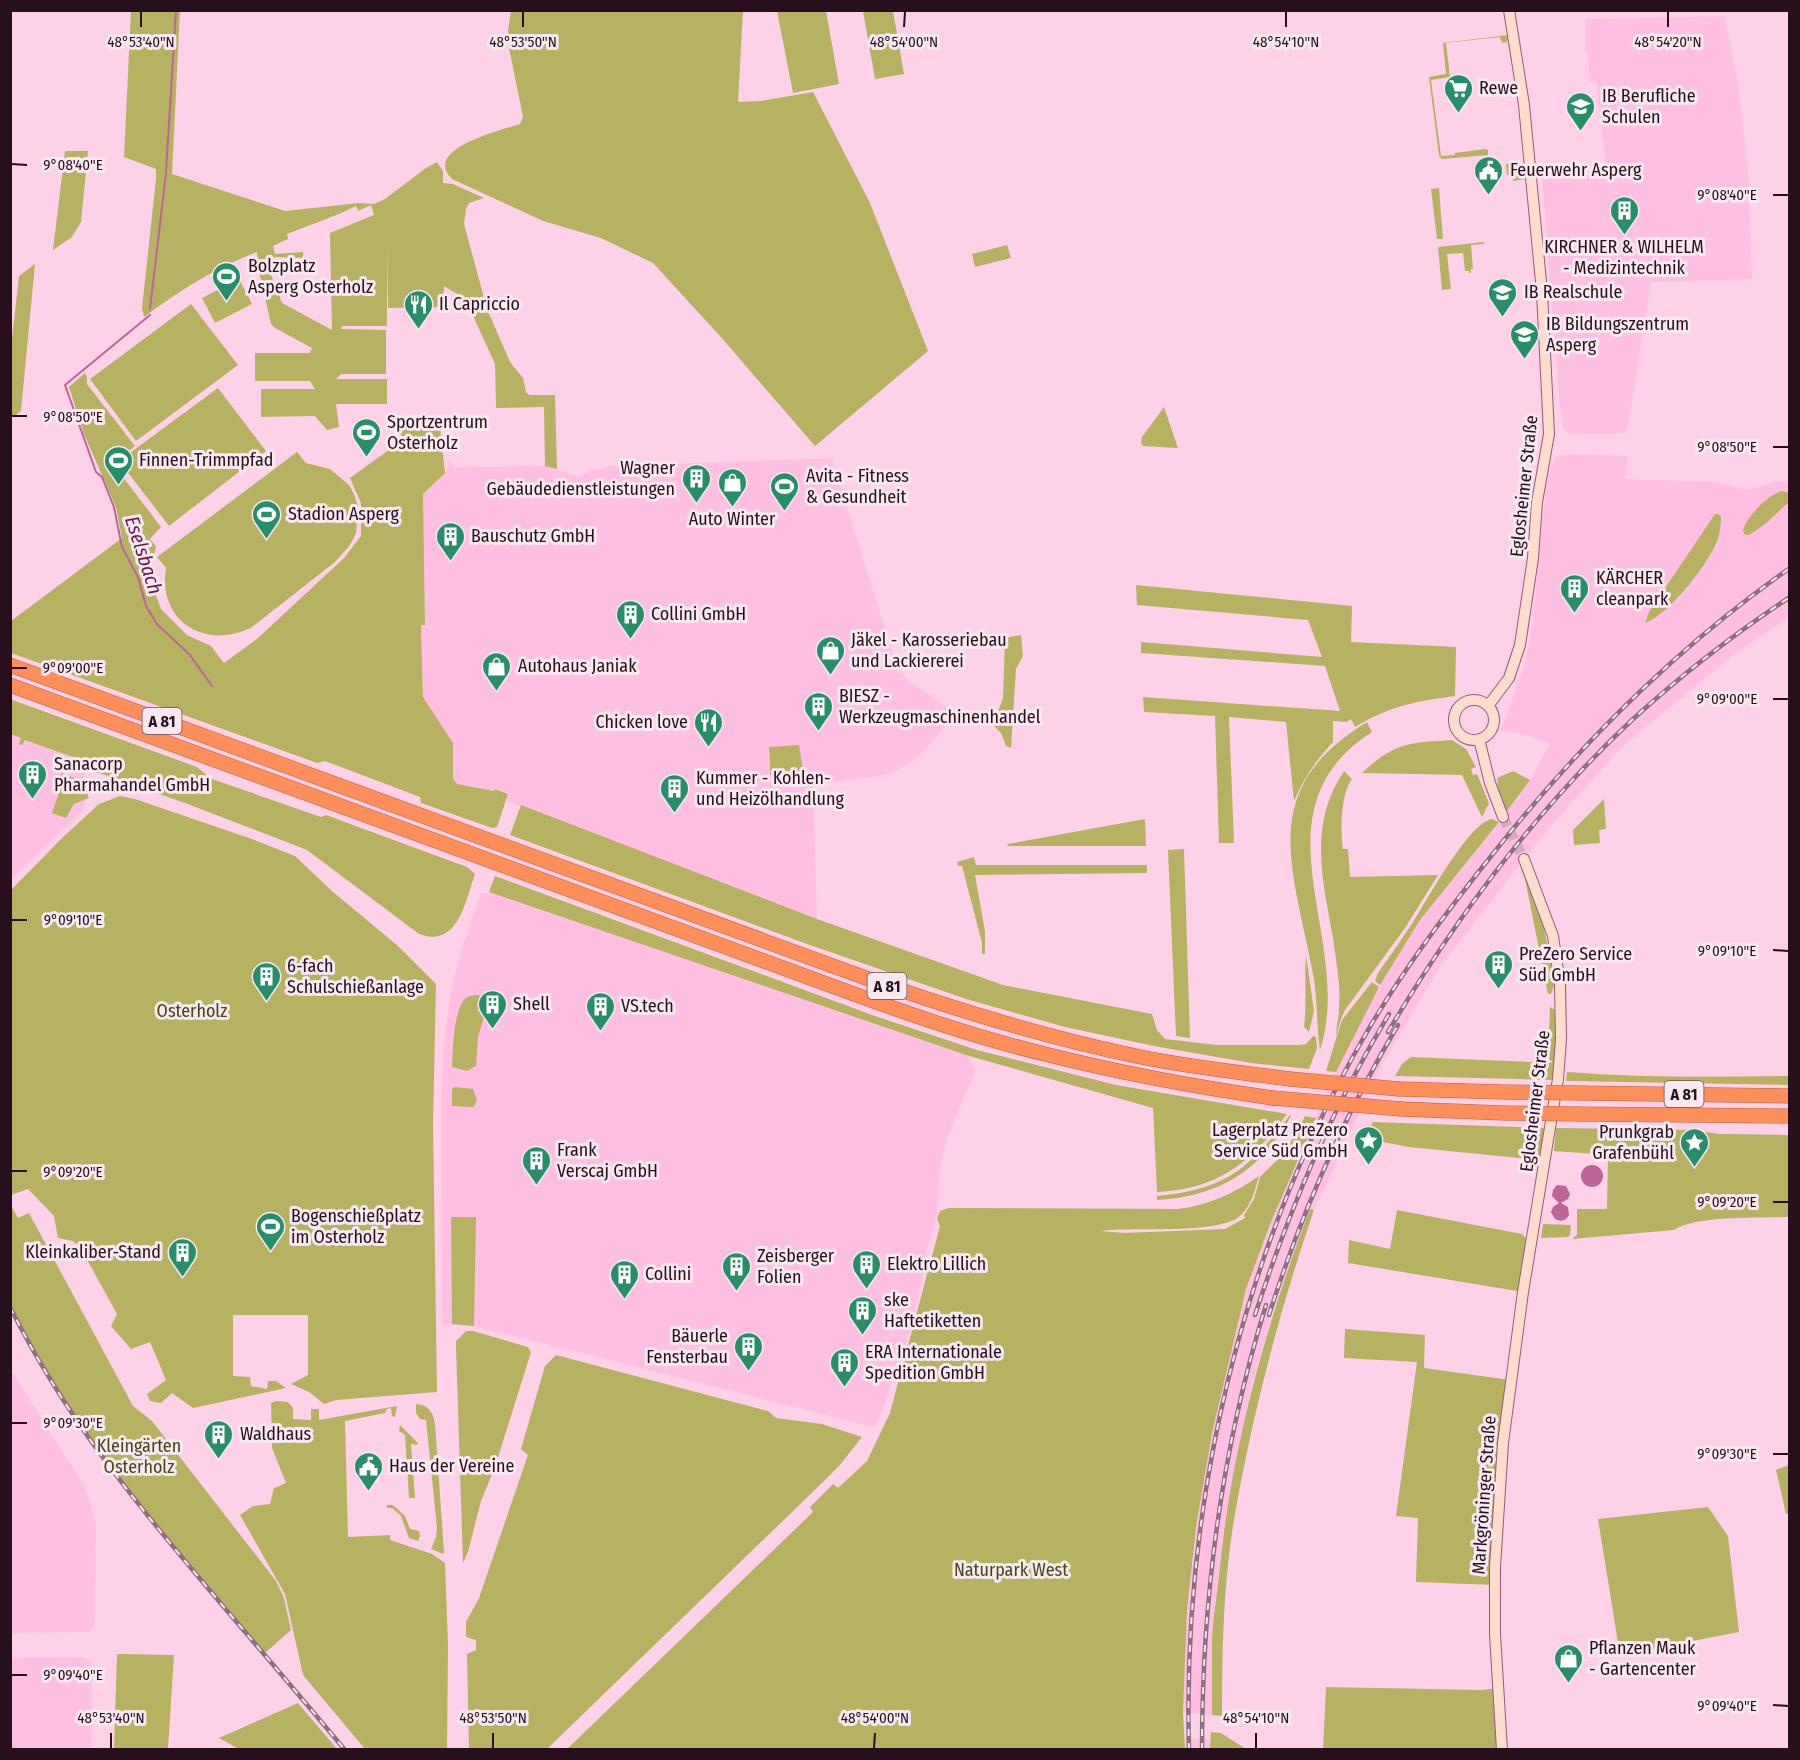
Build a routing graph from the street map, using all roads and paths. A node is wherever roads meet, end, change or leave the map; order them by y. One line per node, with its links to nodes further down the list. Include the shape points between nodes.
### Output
1 (1509, 10): 4 (main road, Eglosheimer Straße, via 1524,105 1542,292 1549,434 1520,645 1509,678)
2 (10, 665): 8 (highway, A 81, bridge, via 809,958 942,1005 1050,1036 1206,1069 1324,1083 1504,1092)
3 (10, 685): 9 (highway, A 81, bridge, via 824,983 960,1031 1044,1054 1134,1075 1273,1098 1401,1109)
4 (1488, 706): 5 (main road, via 1494,722 1489,733); 5 (main road, via 1470,700 1456,713 1459,733)
5 (1479, 739): 6 (main road)
6 (1503, 817)
7 (1524, 860): 10 (main road, Eglosheimer Straße, via 1553,936 1562,999 1558,1079)
8 (1790, 1096)
9 (1790, 1116)
10 (1531, 1244): 11 (main road, Markgröninger Straße, via 1510,1380 1497,1526 1495,1634)
11 (1502, 1749)

